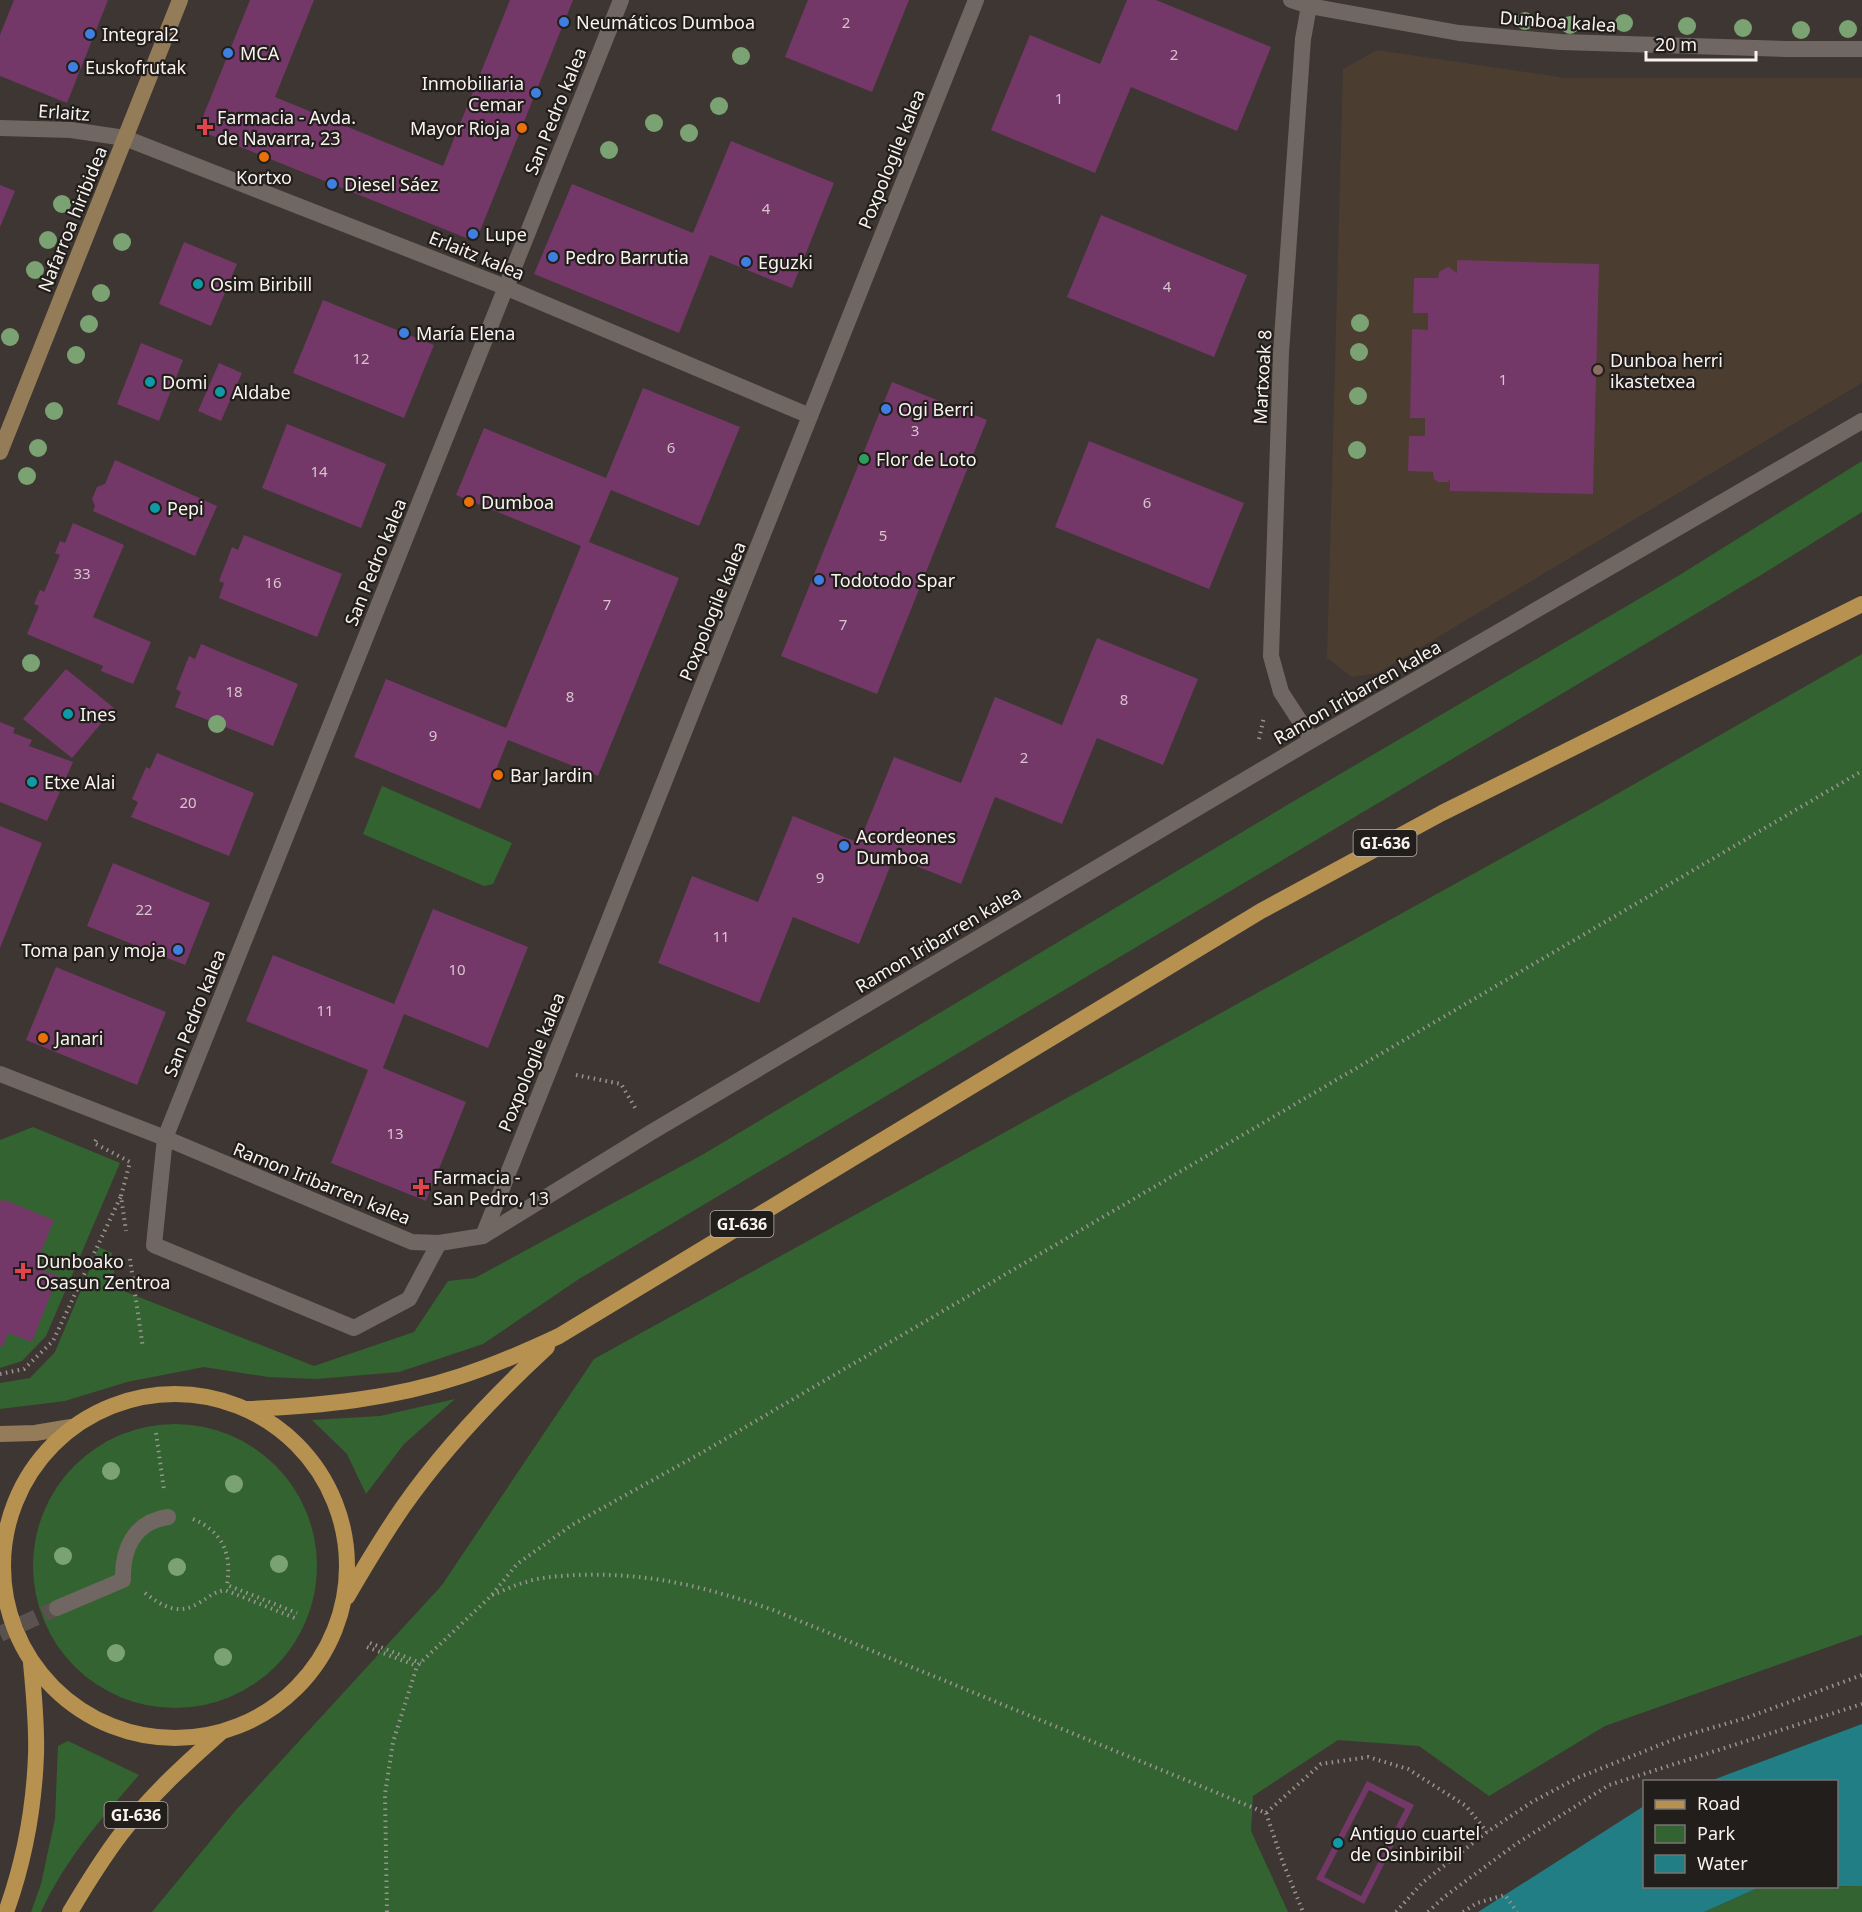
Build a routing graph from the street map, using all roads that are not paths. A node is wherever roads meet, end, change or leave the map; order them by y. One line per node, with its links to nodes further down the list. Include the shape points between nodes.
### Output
1 (180, 0): 8 (main road, Nafarroa hiribidea)
2 (621, 0): 9 (street, San Pedro kalea)
3 (976, 0): 10 (street, Poxpologile kalea)
4 (1291, 0): 5 (street, Dunboa kalea)
5 (1309, 6): 6 (street, Dunboa kalea, via 1459,33 1561,42); 14 (street, Martxoak 8, via 1303,39 1281,353 1271,656 1281,692)
6 (1862, 49)
7 (0, 128): 8 (street, Erlaitz, via 71,130)
8 (125, 138): 9 (street, Erlaitz kalea); 12 (main road, Nafarroa hiribidea)
9 (506, 287): 10 (street, Erlaitz kalea); 16 (street, San Pedro kalea)
10 (810, 416): 17 (street, Poxpologile kalea)
11 (1862, 421): 14 (street, Ramon Iribarren kalea)
12 (0, 453)
13 (1862, 604): 19 (main road, GI-636, via 1442,813 1261,911)
14 (1312, 740): 17 (street, Ramon Iribarren kalea)
15 (0, 1074): 16 (street, Ramon Iribarren kalea)
16 (165, 1138): 18 (street, Ramon Iribarren kalea, via 412,1242); 18 (street, San Pedro kalea, via 154,1245 354,1328 409,1299)
17 (483, 1236): 18 (street, Ramon Iribarren kalea)
18 (439, 1243)
19 (559, 1336): 20 (main road, GI-636, via 460,1376 408,1390 355,1401); 25 (main road, GI-636, via 485,1408 439,1460 398,1515)
20 (248, 1409): 21 (main road, GI-636, via 219,1398 158,1394 127,1400); 25 (main road, GI-636, via 296,1442 330,1489 346,1545)
21 (71, 1427): 22 (main road); 24 (main road, GI-636, via 44,1452 23,1483 9,1518 2,1555)
22 (0, 1434)
23 (168, 1517): 26 (street, via 148,1524 136,1534 127,1548 123,1580)
24 (2, 1590): 27 (main road, GI-636, via 14,1629)
25 (343, 1603): 28 (main road, GI-636, via 334,1633 300,1685 276,1706)
26 (57, 1608)
27 (31, 1662): 28 (main road, GI-636, via 50,1686 74,1706 129,1733 159,1738); 29 (main road, via 36,1755 32,1801 25,1845)
28 (220, 1733): 30 (main road, GI-636, via 121,1833)
29 (6, 1912)
30 (70, 1912)

